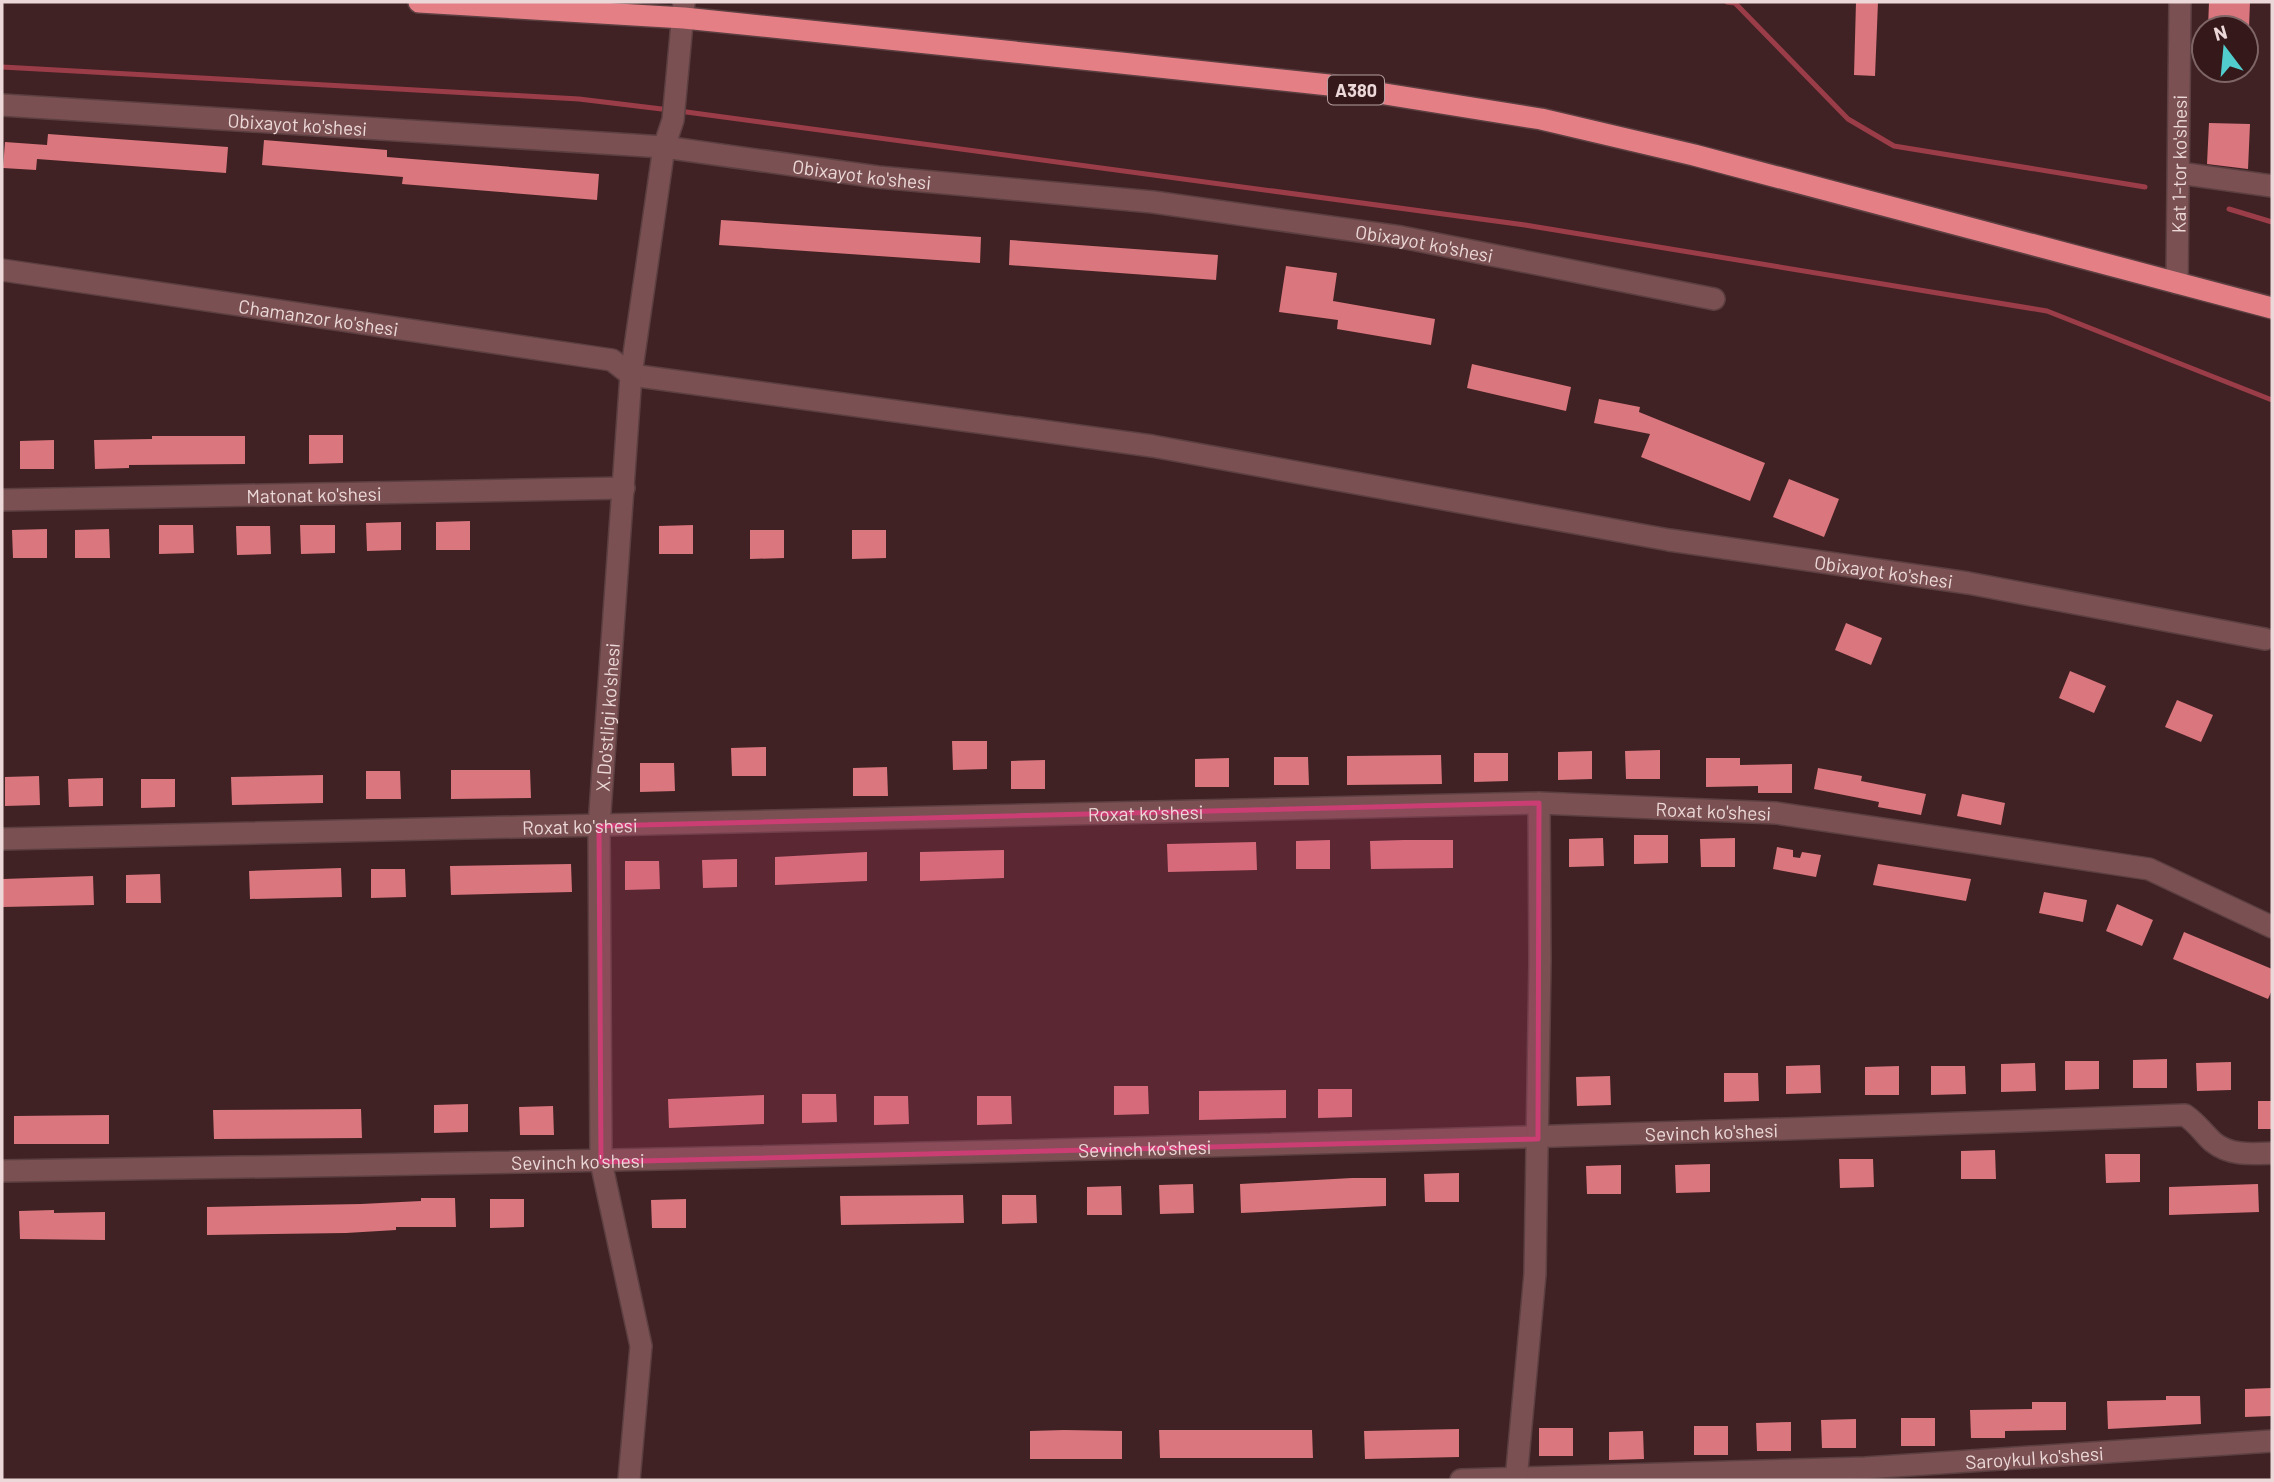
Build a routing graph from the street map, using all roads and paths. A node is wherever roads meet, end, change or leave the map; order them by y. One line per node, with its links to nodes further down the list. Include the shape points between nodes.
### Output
1 (419, 2): 3 (highway, A380)
2 (2180, 2): 6 (street, Kat 1-tor ko'shesi)
3 (684, 10): 5 (street, X.Do'stligi ko'shesi, via 673,120); 9 (highway, A380, via 1329,85 1541,119)
4 (2, 105): 5 (street, Obixayot ko'shesi)
5 (664, 147): 10 (street, Obixayot ko'shesi, via 878,177 1153,202 1401,237); 12 (street, X.Do'stligi ko'shesi)
6 (2179, 173): 7 (street); 9 (street, Kat 1-tor ko'shesi)
7 (2272, 186)
8 (2, 270): 12 (street, Chamanzor ko'shesi, via 612,360)
9 (2177, 283): 11 (highway, A380)
10 (1714, 299)
11 (2272, 308)
12 (631, 375): 13 (street, X.Do'stligi ko'shesi); 15 (street, Obixayot ko'shesi, via 1152,446 1669,540 1968,583)
13 (624, 488): 14 (street, Matonat ko'shesi); 17 (street, X.Do'stligi ko'shesi)
14 (2, 500)
15 (2265, 639)
16 (1539, 803): 17 (street, Roxat ko'shesi); 19 (street, Roxat ko'shesi, via 1776,813 2149,869); 20 (street)
17 (599, 826): 18 (street, Roxat ko'shesi); 22 (street, X.Do'stligi ko'shesi)
18 (2, 839)
19 (2272, 927)
20 (1538, 1139): 21 (street, Sevinch ko'shesi, via 2185,1115 2233,1153); 22 (street, Sevinch ko'shesi); 27 (street, via 1535,1274)
21 (2272, 1153)
22 (601, 1162): 23 (street, Sevinch ko'shesi); 25 (street, X.Do'stligi ko'shesi, via 641,1346)
23 (2, 1171)
24 (2272, 1441): 27 (street, Saroykul ko'shesi, via 1865,1468)
25 (628, 1480)
26 (1461, 1480): 27 (street, Saroykul ko'shesi)
27 (1516, 1480)

